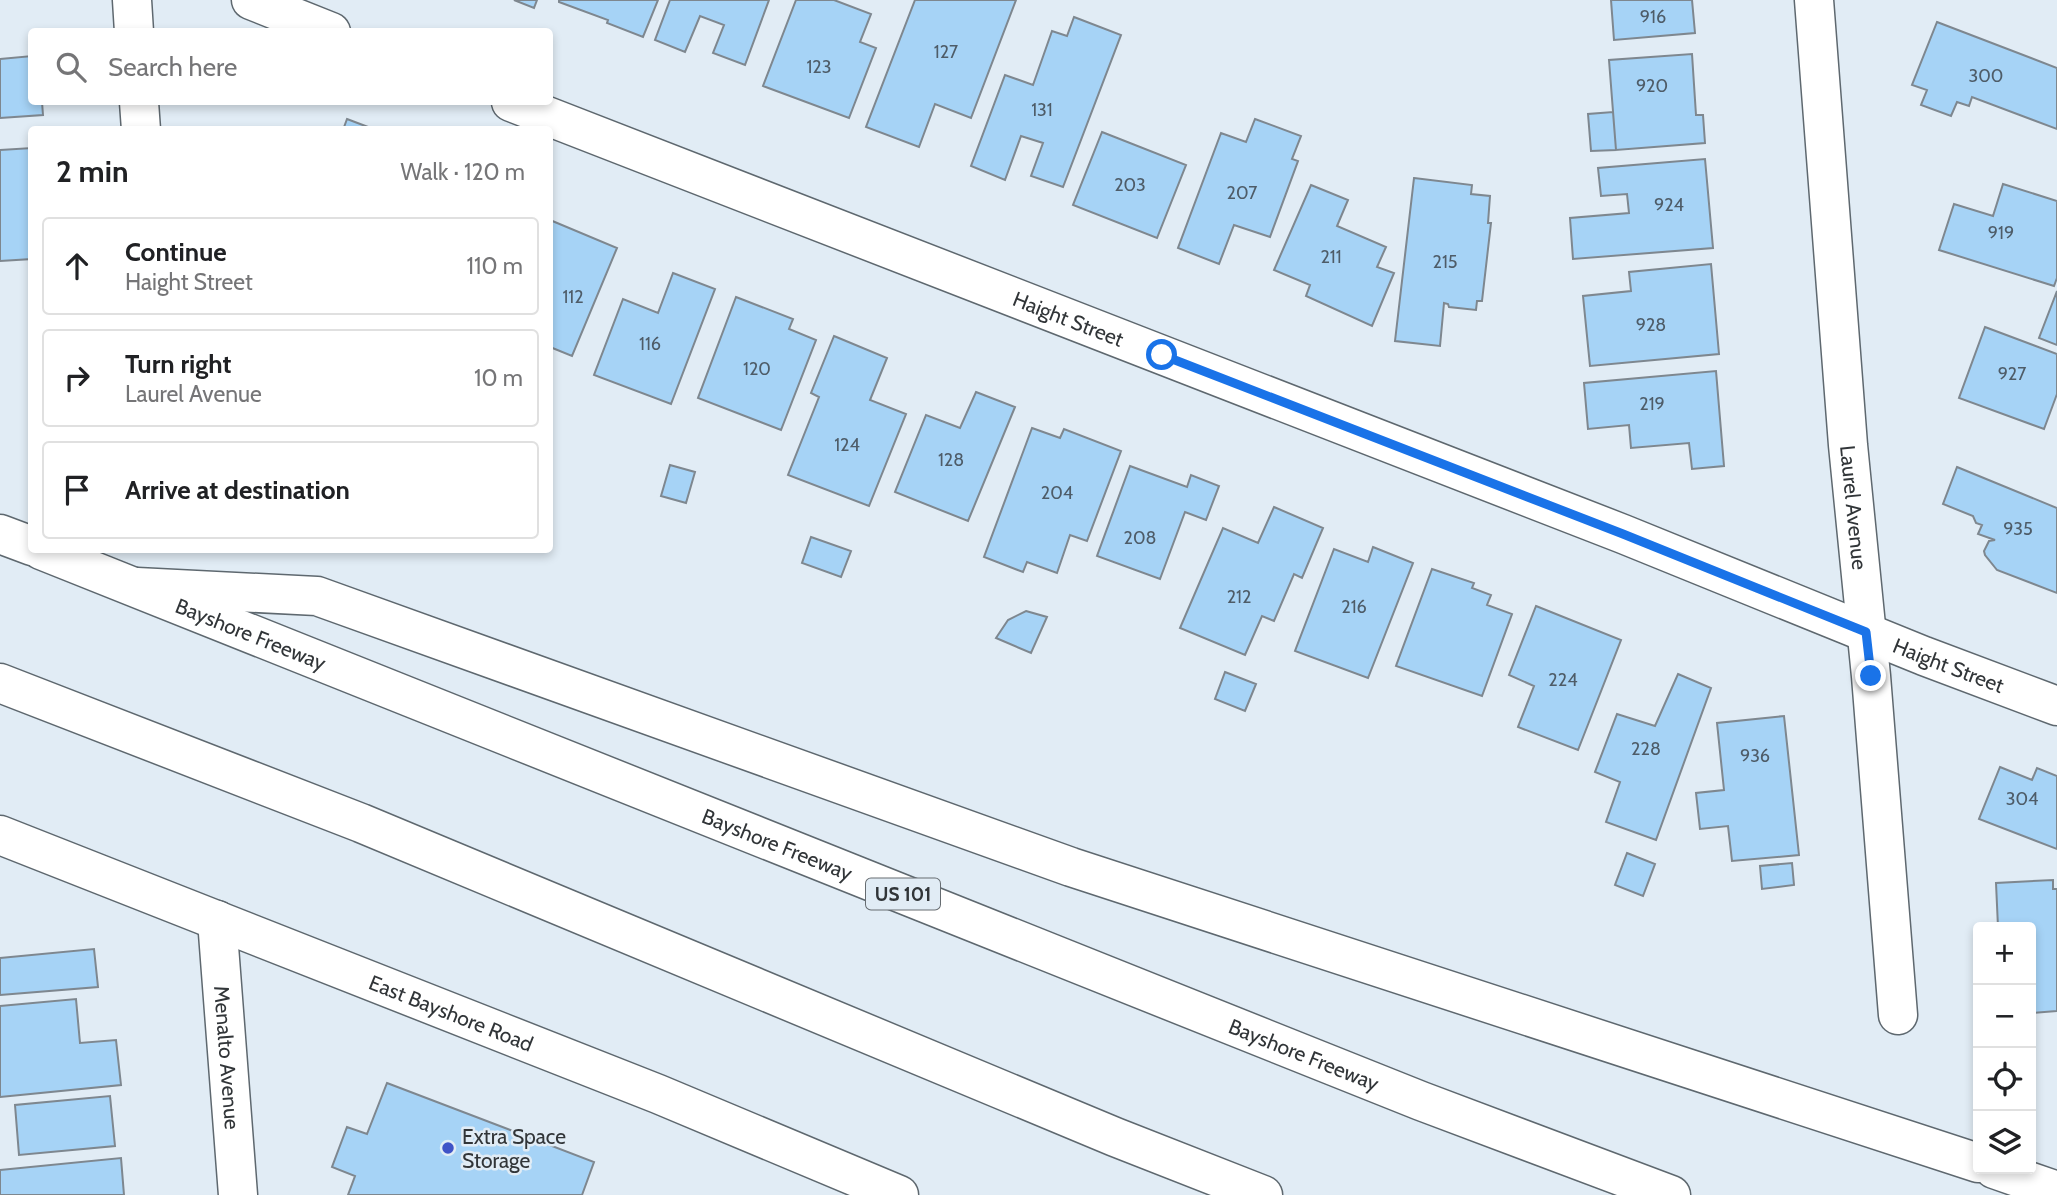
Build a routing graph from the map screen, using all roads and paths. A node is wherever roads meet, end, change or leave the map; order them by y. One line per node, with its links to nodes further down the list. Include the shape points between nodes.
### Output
1 (132, 0): 4 (main road)
2 (251, 0): 5 (main road)
3 (1814, 0): 13 (main road, Laurel Avenue)
4 (134, 28)
5 (321, 28)
6 (139, 105): 8 (main road)
7 (519, 105): 13 (main road, Haight Street)
8 (141, 126)
9 (0, 534): 10 (main road)
10 (28, 544)
11 (49, 553): 12 (main road, Bayshore Freeway / US 101)
12 (137, 587): 20 (main road, via 317,596 1071,867); 27 (main road, Bayshore Freeway / US 101, via 1408,1096)
13 (1866, 632): 15 (main road, Haight Street); 18 (main road, Laurel Avenue)
14 (0, 683): 19 (main road, via 361,823)
15 (2057, 706)
16 (0, 835): 17 (main road, East Bayshore Road)
17 (217, 920): 23 (main road, Menalto Avenue); 24 (main road, East Bayshore Road, via 658,1094)
18 (1898, 1015)
19 (1115, 1137): 25 (main road); 26 (main road)
20 (1973, 1161)
21 (2008, 1174): 22 (main road)
22 (2057, 1191)
23 (238, 1195)
24 (899, 1195)
25 (1215, 1195)
26 (1263, 1195)
27 (1671, 1195)

